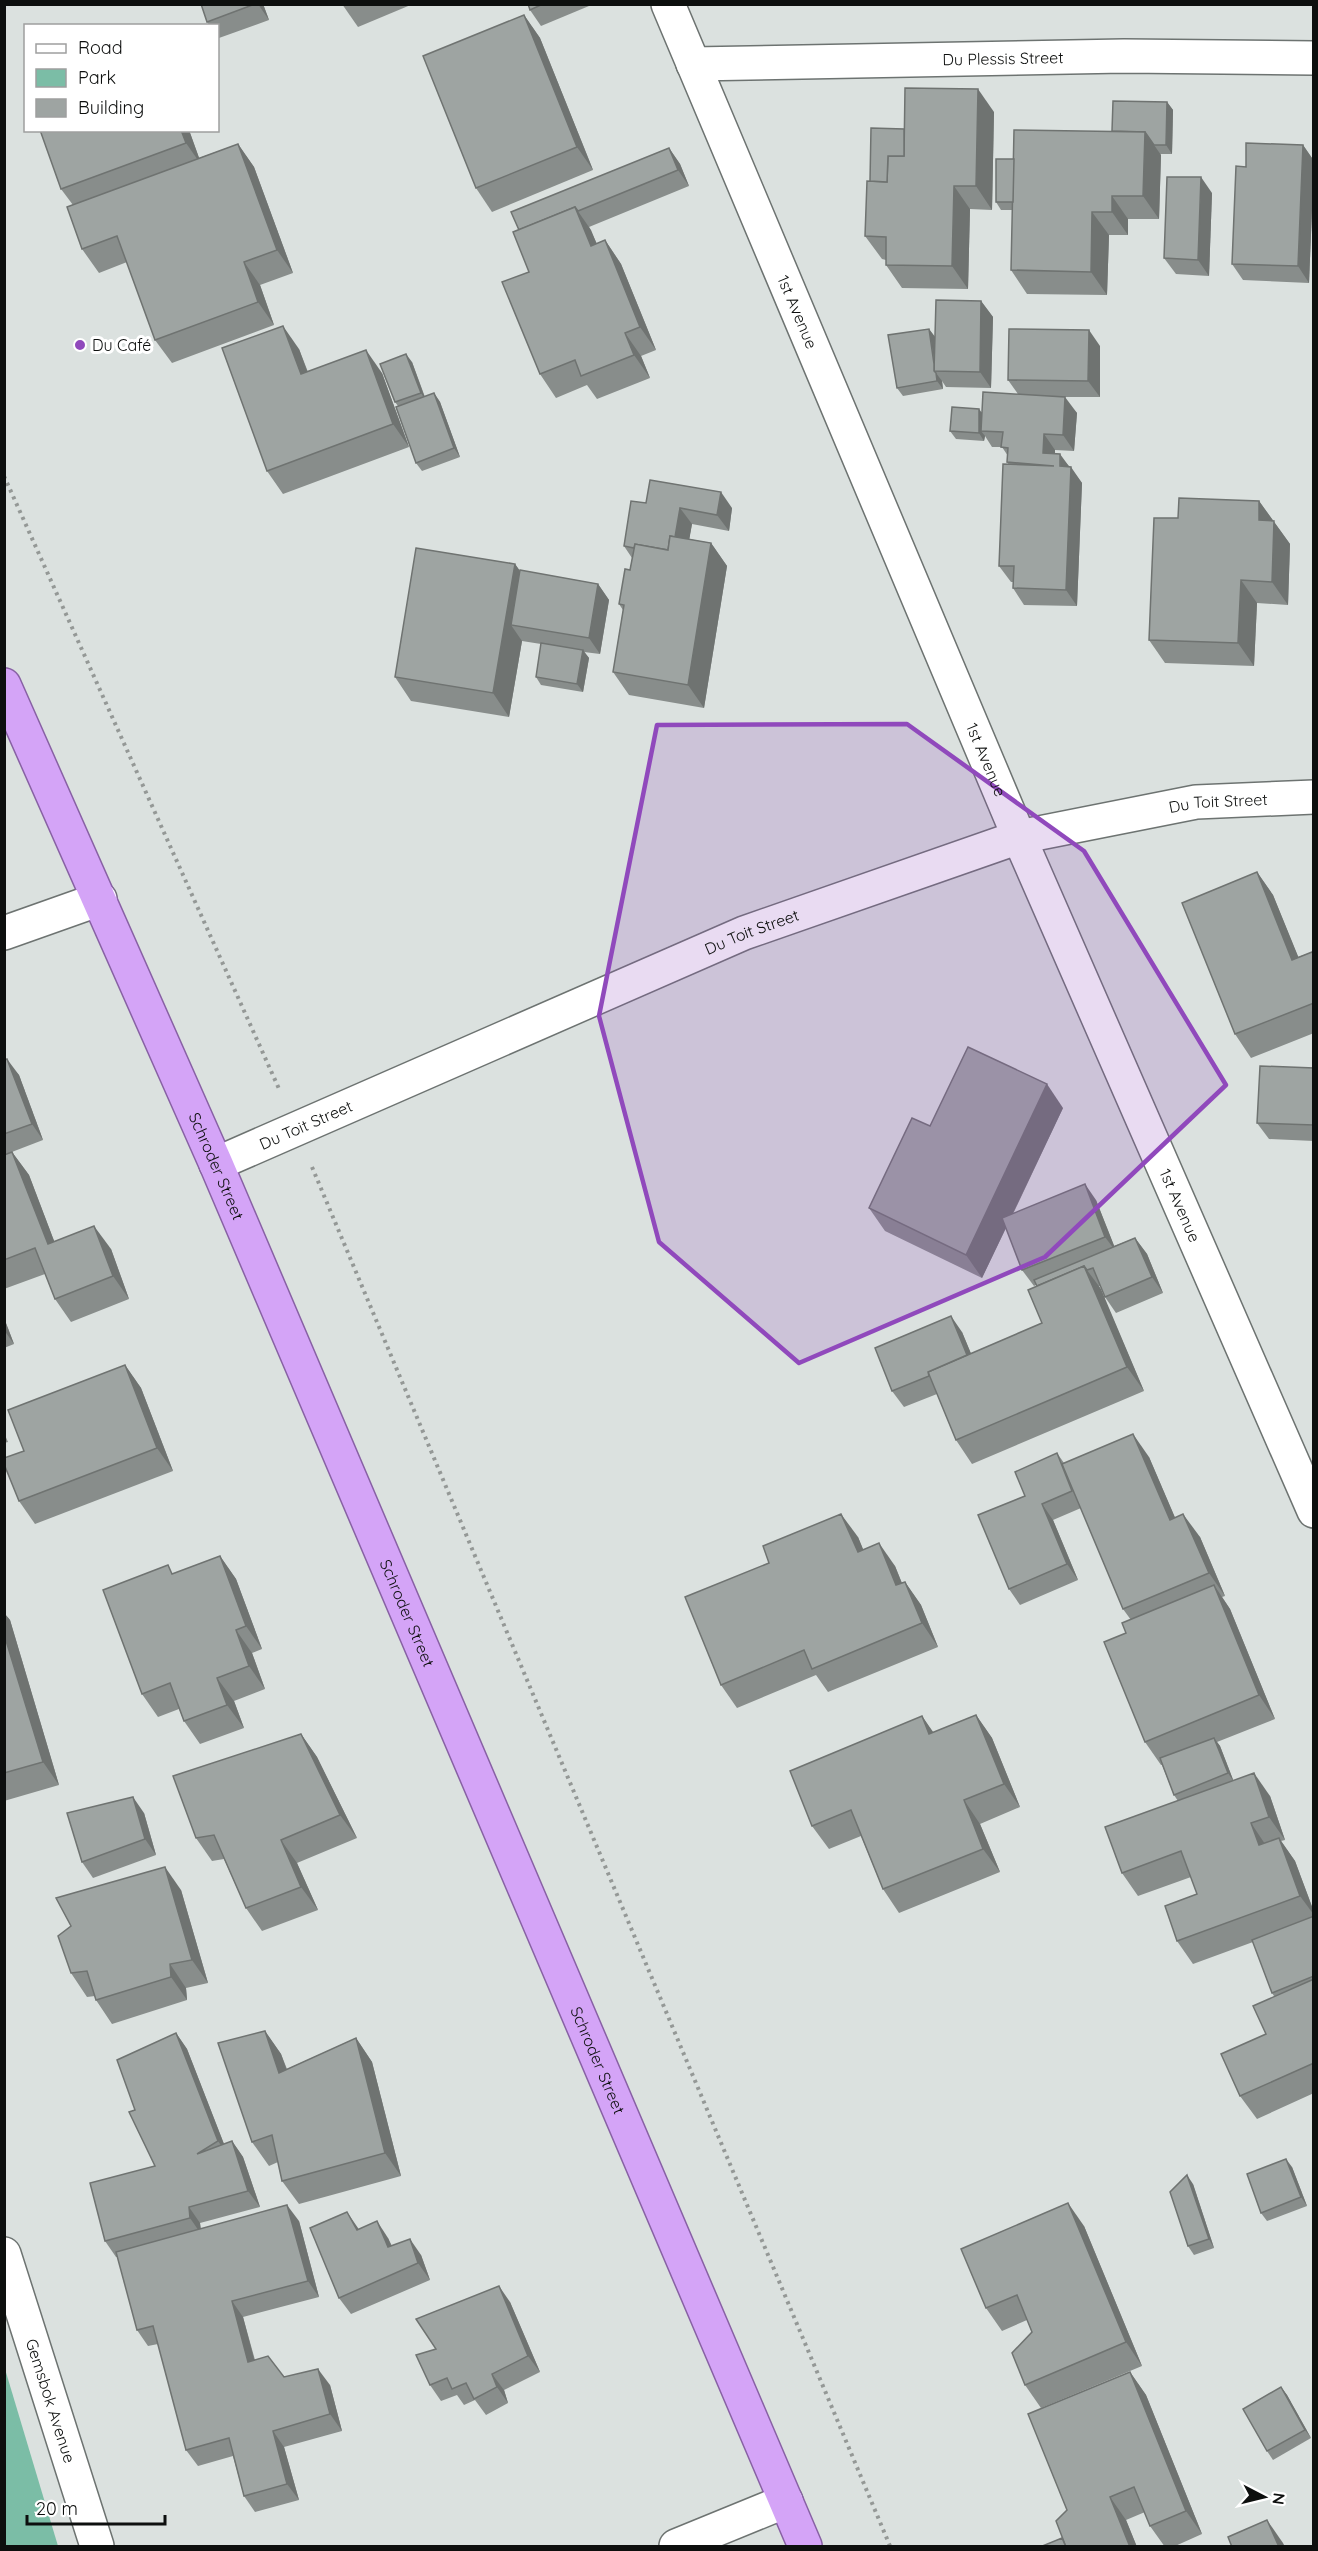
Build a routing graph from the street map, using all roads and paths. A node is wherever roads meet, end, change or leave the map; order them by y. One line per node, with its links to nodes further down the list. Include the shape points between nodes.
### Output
1 (668, 4): 3 (street, 1st Avenue)
2 (1314, 58): 3 (street, Du Plessis Street)
3 (693, 64): 7 (street, 1st Avenue)
4 (4, 476): 10 (path)
5 (4, 685): 8 (highway, Schroder Street)
6 (1314, 797): 7 (street, Du Toit Street, via 1196,802)
7 (1019, 837): 10 (street, Du Toit Street, via 744,933); 12 (street, 1st Avenue)
8 (100, 899): 9 (street); 11 (highway, Schroder Street)
9 (4, 933)
10 (297, 1130): 11 (street, Du Toit Street); 18 (path)
11 (216, 1164): 14 (highway, Schroder Street)
12 (1312, 1506)
13 (4, 2254): 15 (street, Gemsbok Avenue)
14 (786, 2501): 16 (street); 17 (highway, Schroder Street)
15 (98, 2547)
16 (676, 2547)
17 (805, 2547)
18 (890, 2547)

